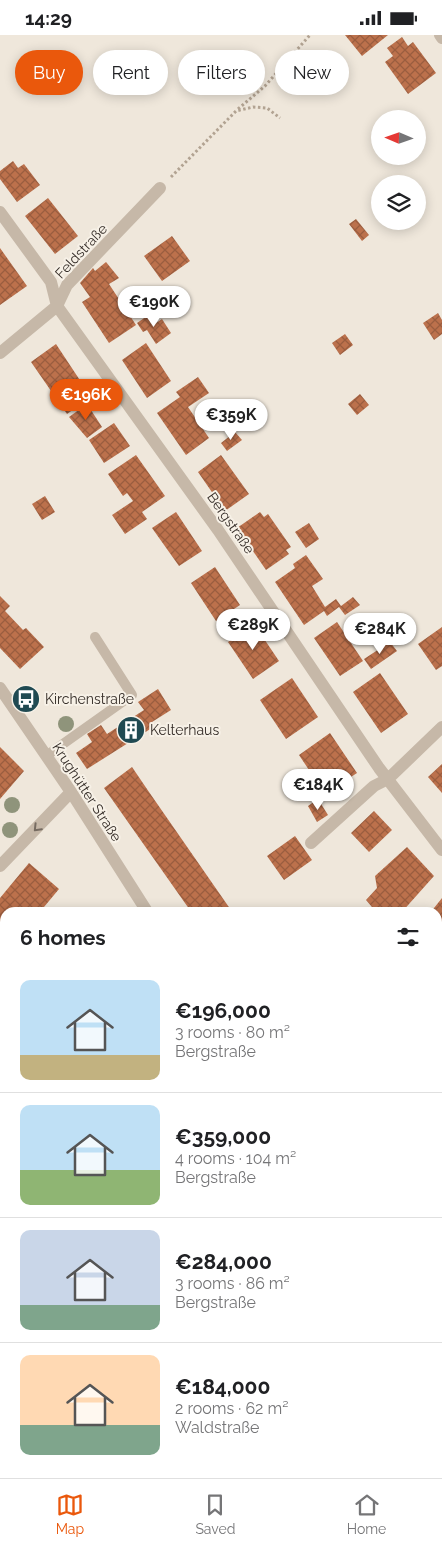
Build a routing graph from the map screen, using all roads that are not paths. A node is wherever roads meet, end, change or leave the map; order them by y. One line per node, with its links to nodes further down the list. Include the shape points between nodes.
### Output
1 (440, 35): 2 (street)
2 (442, 38)
3 (160, 188): 5 (street, Feldstraße, via 67,285)
4 (0, 212): 5 (street, Bergstraße, via 51,281)
5 (57, 306): 6 (street, Feldstraße); 11 (street, Bergstraße, via 218,529)
6 (0, 353)
7 (95, 637): 10 (lane, via 132,695)
8 (0, 688): 10 (street, Krughütter Straße)
9 (442, 727): 11 (street)
10 (46, 756): 12 (street, Krughütter Straße)
11 (388, 779): 13 (street, via 374,785); 14 (street, Bergstraße)
12 (71, 792): 15 (street, one-way to 15); 16 (street, Krughütter Straße)
13 (312, 843)
14 (442, 850)
15 (0, 866)
16 (144, 907)

